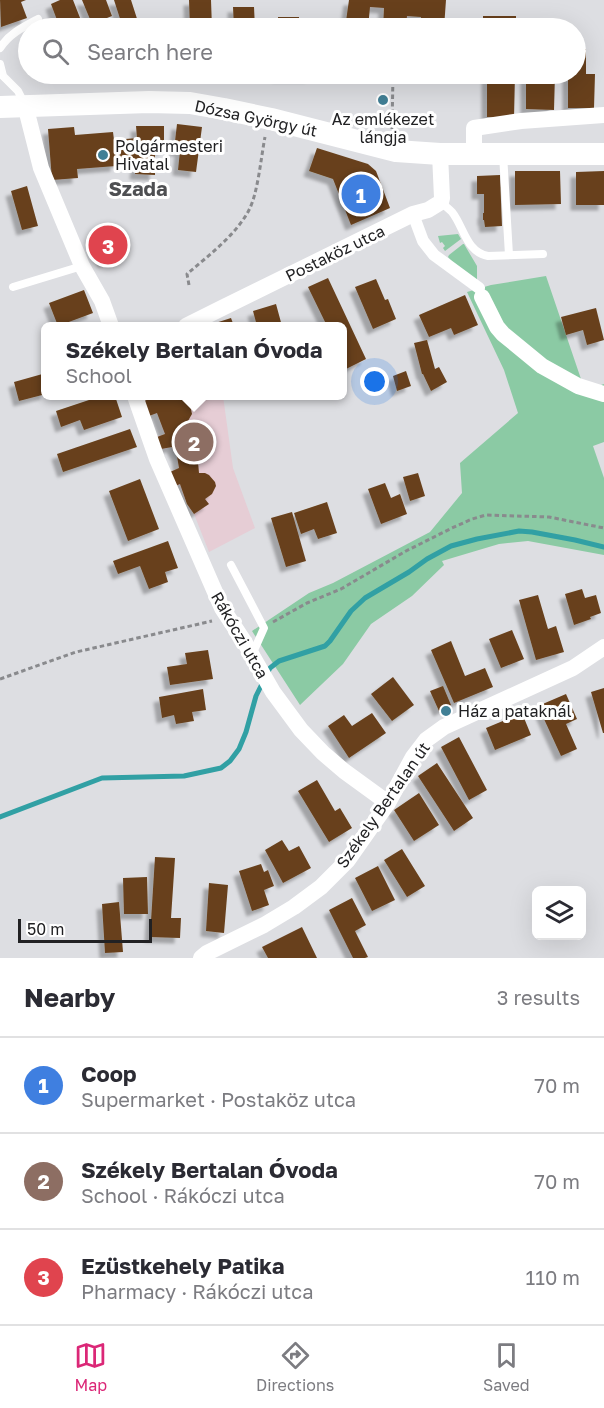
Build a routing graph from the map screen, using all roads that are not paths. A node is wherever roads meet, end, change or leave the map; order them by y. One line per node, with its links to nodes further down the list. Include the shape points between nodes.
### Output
1 (18, 31): 2 (lane)
2 (0, 48)
3 (0, 64): 4 (lane, via 3,76)
4 (25, 105): 5 (main road, Dózsa György út); 7 (main road, Dózsa György út, via 190,103 268,118 396,151); 15 (street, via 41,168)
5 (0, 106)
6 (604, 115): 8 (street, via 474,128)
7 (440, 154): 8 (main road, Dózsa György út); 11 (street)
8 (474, 154): 9 (main road, Dózsa György út)
9 (503, 154): 10 (main road, Dózsa György út); 14 (lane)
10 (604, 154)
11 (441, 202): 12 (street, Postaköz utca); 14 (lane, via 477,252)
12 (413, 214): 17 (street, via 423,242 434,255); 19 (street, Postaköz utca)
13 (543, 254): 14 (lane)
14 (508, 255)
15 (82, 266): 16 (lane); 18 (street)
16 (13, 287)
17 (480, 293): 20 (street, via 497,327 534,360 578,386)
18 (109, 322)
19 (195, 322)
20 (604, 394)
21 (136, 400): 24 (street, Rákóczi utca, via 157,459 222,608)
22 (231, 565): 24 (lane, via 264,628)
23 (604, 647): 25 (street, Székely Bertalan út, via 573,668 444,727 426,740 413,757)
24 (253, 658): 25 (street, Rákóczi utca, via 301,730 344,771)
25 (388, 802): 26 (street, Székely Bertalan út, via 348,860 321,887 264,925)
26 (201, 958)

